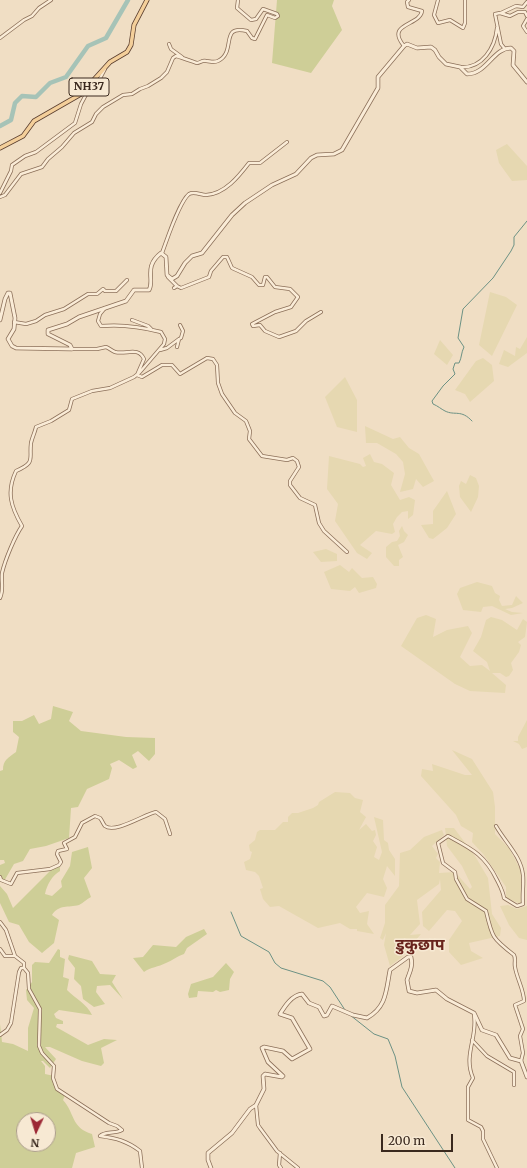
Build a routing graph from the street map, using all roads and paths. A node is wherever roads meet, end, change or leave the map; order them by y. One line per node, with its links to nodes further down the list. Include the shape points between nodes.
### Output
1 (50, 0): 12 (street)
2 (147, 0): 18 (main road, NH37, via 134,25 130,49 110,62)
3 (238, 0): 16 (street, via 237,8 251,20 256,20 263,9 278,16 275,18 267,15 255,39 247,32 234,30 227,51 219,61 204,60 196,63)
4 (409, 0): 14 (street, via 408,7 422,10 416,20 400,28 400,41)
5 (438, 0): 6 (street, via 434,15 438,23 450,20 463,28)
6 (465, 0)
7 (527, 2): 8 (street, via 523,7 516,6)
8 (500, 13): 9 (street, via 510,16 525,12); 10 (street, via 495,14)
9 (527, 18): 11 (street, via 523,26)
10 (497, 25): 15 (street, via 501,44); 17 (street, via 491,49 477,65 469,68)
11 (527, 32)
12 (0, 38)
13 (169, 44): 16 (street, via 171,49)
14 (404, 46): 17 (street, via 407,44 418,48 431,47 446,64); 25 (street, via 378,78 378,88 342,150 311,158 296,174 272,185 245,203 202,253 192,256 177,276 172,279)
15 (505, 49): 17 (street, via 476,74 467,74); 19 (street, via 513,49 513,65)
16 (184, 58): 23 (street, via 176,56 161,78 103,107 92,122 74,133 42,167 21,174 5,195)
17 (460, 67)
18 (106, 68): 21 (main road, NH37, via 81,94 34,120 23,136); 22 (street, via 98,82 89,89 75,123 36,152 12,165 12,171)
19 (527, 82)
20 (287, 142): 24 (street, via 260,163 249,163 230,186 207,195 188,195 170,230)
21 (0, 148)
22 (0, 193)
23 (0, 197)
24 (162, 253): 25 (street, via 166,257); 27 (street, via 157,256 149,271 149,290 134,290 126,301)
25 (167, 275): 28 (street, via 176,287 181,288 209,277 223,257 227,257 234,270 252,277 259,285 263,285 267,277 275,287 290,289 298,297 291,307 274,312 252,324 260,325 264,330 279,336 296,331)
26 (127, 280): 31 (street, via 116,291 103,289 97,294 88,294 64,309 36,321 26,324)
27 (105, 308): 33 (street, via 98,321 101,326); 36 (street, via 48,330 48,334 70,345)
28 (321, 312)
29 (0, 320): 31 (street, via 4,298 8,293 11,294)
30 (132, 320): 33 (street)
31 (14, 322): 36 (street, via 14,329 8,339 16,348)
32 (180, 326): 34 (street, via 183,331)
33 (151, 329): 37 (street, via 161,332 165,339)
34 (179, 339): 35 (street); 37 (street)
35 (177, 347)
36 (72, 349): 38 (street, via 106,347 115,352 136,351 142,354 144,359)
37 (160, 350): 38 (street)
38 (137, 375): 39 (street, via 142,377 162,365 172,366 180,374 207,358 214,359 222,394 236,413 246,421 252,444 262,456 287,460 293,458 297,461 299,467 290,485 300,498 315,505 319,523 324,531); 40 (street, via 110,388 92,391 72,399 68,410 36,427 32,443 32,460 27,466 16,471 10,483 10,494 22,526 13,542 2,574)
39 (347, 552)
40 (0, 598)
41 (496, 826): 51 (street, via 512,848 523,875 523,904 518,906 504,898 492,869 484,858 448,836 438,843 443,863 456,872 456,879 467,899 486,911 491,935 514,955 514,965 524,993 524,1001 515,1005 523,1029 520,1036 523,1053)
42 (170, 834): 43 (street, via 165,819 156,812 123,826 111,828 95,816 82,823 75,837 64,843 67,849 58,851 61,862 59,865 17,873 11,884)
43 (0, 877)
44 (0, 922): 46 (street, via 6,930)
45 (0, 949): 46 (street, via 5,956)
46 (15, 956): 47 (street, via 24,963)
47 (24, 968): 49 (street, via 19,972 11,1023); 56 (street, via 28,973 29,989 40,1009 39,1046 54,1066 53,1078 57,1090 108,1123 118,1126 122,1130 100,1136 119,1138 137,1148 140,1151)
48 (473, 1013): 50 (street, via 475,1017); 51 (street, via 482,1030 496,1035 510,1058); 54 (street, via 447,1000 436,990 417,993 409,991 407,980 412,963 411,957 408,956 390,970 385,999 374,1014 365,1018 332,1006 328,1015 324,1016 320,1007 310,1004 302,994 298,994 286,1003 280,1014 292,1018 310,1049 292,1059 283,1051 262,1048 268,1062 283,1076 263,1076 264,1089)
49 (0, 1035)
50 (472, 1040): 53 (street, via 487,1056 514,1072); 60 (street, via 469,1049 473,1078 468,1087 468,1120 481,1127 483,1139)
51 (521, 1061): 52 (street)
52 (527, 1077)
53 (514, 1085)
54 (256, 1105): 55 (street, via 258,1125); 57 (street, via 232,1133 208,1153)
55 (280, 1153): 58 (street); 59 (street)
56 (142, 1168)
57 (212, 1168)
58 (281, 1168)
59 (298, 1168)
60 (498, 1168)

